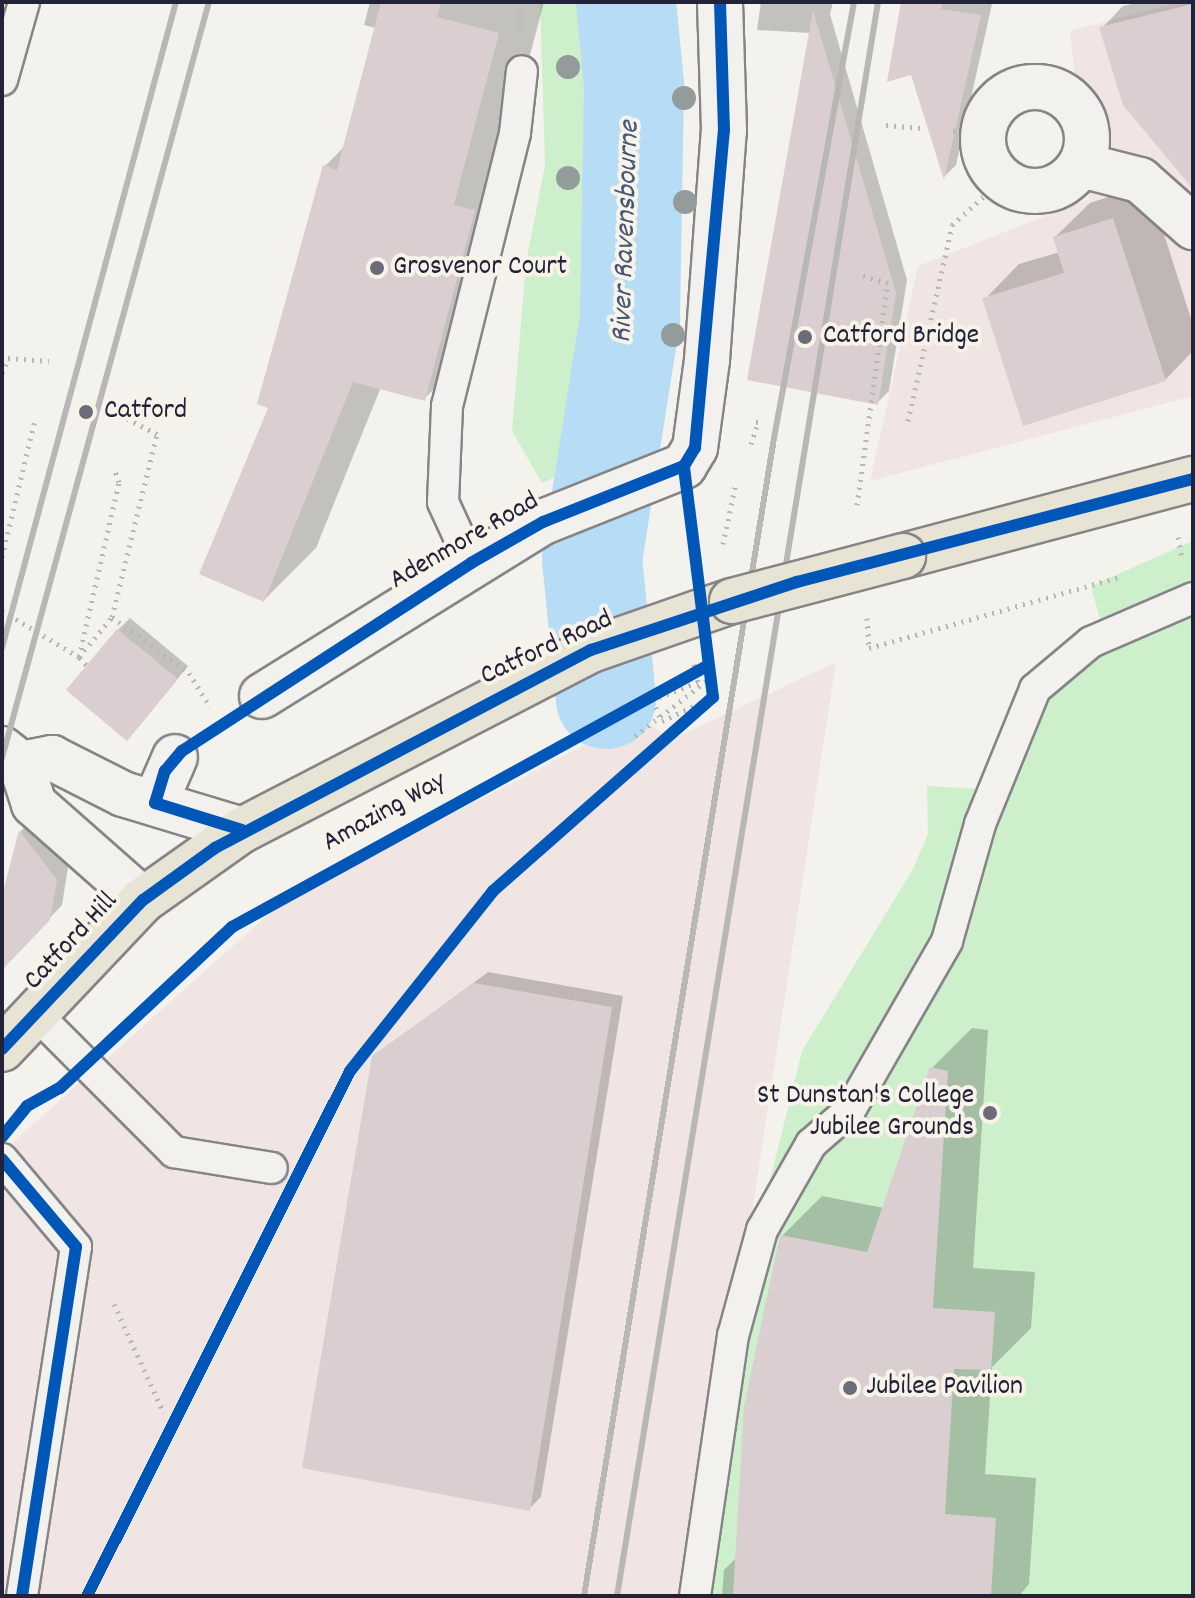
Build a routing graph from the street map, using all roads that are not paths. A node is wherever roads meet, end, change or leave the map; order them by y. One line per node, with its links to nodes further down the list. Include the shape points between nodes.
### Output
1 (24, 2): 4 (lane)
2 (720, 2): 8 (street, Adenmore Road, via 724,130 695,448 684,466 543,522)
3 (522, 71): 8 (lane, via 515,133 447,406 443,502)
4 (2, 80)
5 (1081, 165): 5 (street, via 1087,129 1058,92 1011,93 968,132 1002,180 1037,191 1070,179); 6 (street, via 1140,180)
6 (1193, 227)
7 (1193, 479): 14 (highway, Catford Road, bridge, via 797,582 591,650)
8 (471, 563): 10 (street, Adenmore Road)
9 (1193, 598): 21 (lane, via 1091,642 1035,689 980,824 947,941 850,1110 811,1144 762,1230 733,1336)
10 (262, 696)
11 (12, 757): 13 (street, via 52,758); 15 (street, via 34,804)
12 (175, 757): 13 (street)
13 (155, 803): 14 (street)
14 (247, 827): 15 (highway, Catford Road)
15 (143, 900): 16 (highway, Catford Hill)
16 (37, 1015): 17 (highway, Catford Hill); 19 (lane, via 174,1152)
17 (2, 1049)
18 (2, 1159): 20 (lane, via 76,1247)
19 (272, 1168)
20 (22, 1596)
21 (695, 1596)

